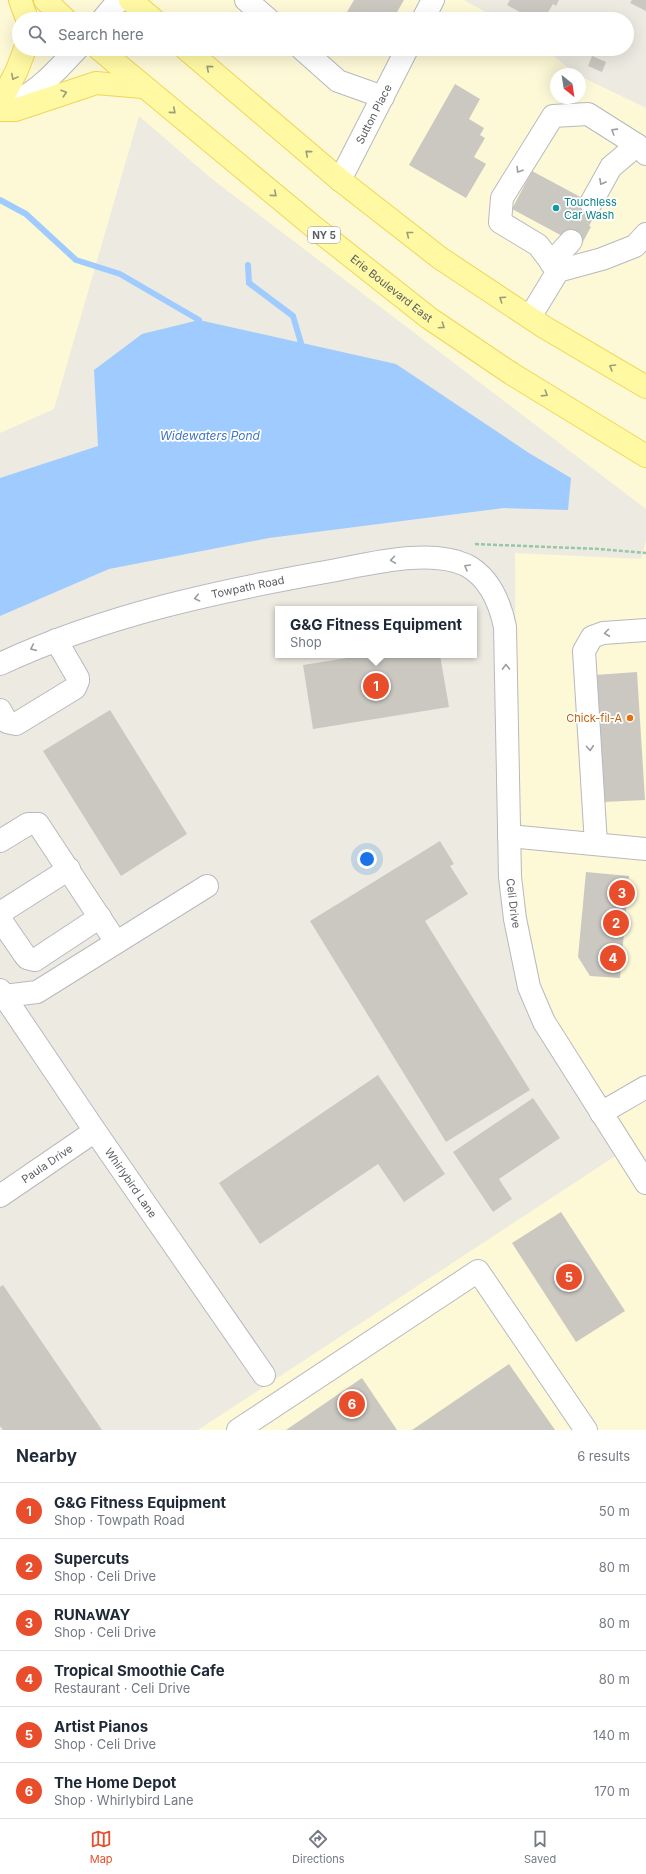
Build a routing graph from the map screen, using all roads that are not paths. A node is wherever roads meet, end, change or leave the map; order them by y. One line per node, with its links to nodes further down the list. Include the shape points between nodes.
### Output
1 (20, 0): 7 (main road)
2 (45, 0): 8 (main road)
3 (120, 0): 9 (street)
4 (130, 0): 10 (main road)
5 (246, 0): 11 (street)
6 (433, 0): 12 (street)
7 (24, 12)
8 (58, 12)
9 (109, 12)
10 (145, 12)
11 (260, 12)
12 (427, 12)
13 (22, 56): 21 (main road, one-way to 21)
14 (70, 56): 22 (street, via 39,88)
15 (107, 56): 19 (main road, Erie Boulevard East / NY 5)
16 (194, 56): 24 (main road, one-way to 16)
17 (310, 56): 20 (street, via 338,81)
18 (403, 56): 20 (street, Sutton Place)
19 (143, 87): 22 (main road, one-way to 19, via 15,110 96,83); 31 (main road, Erie Boulevard East / NY 5, one-way to 31, via 429,318 512,374)
20 (383, 96): 24 (street, Sutton Place)
21 (0, 103)
22 (0, 109)
23 (641, 150): 25 (street, one-way to 25, via 611,167); 28 (street, one-way to 28, via 588,114 553,116 502,198 500,222 538,245)
24 (340, 180): 29 (main road, one-way to 24, via 440,258)
25 (591, 203)
26 (646, 234): 28 (street, via 635,246 602,259)
27 (571, 241): 28 (street)
28 (555, 267): 29 (street)
29 (530, 317): 30 (main road, one-way to 29)
30 (645, 383)
31 (646, 456)
32 (493, 592): 34 (street, Towpath Road, one-way to 34, via 484,579 466,565 432,557 396,560 189,599); 37 (street, Celi Drive, one-way to 32, via 505,627)
33 (646, 630): 39 (street, one-way to 39, via 603,632 592,637 584,651)
34 (56, 640): 35 (street, Towpath Road, one-way to 35); 36 (street, via 78,678 75,688 16,724 7,722)
35 (0, 664)
36 (0, 710)
37 (509, 836): 39 (street); 49 (street, Celi Drive, via 515,919 529,987 544,1022)
38 (0, 841): 41 (street, via 28,824 38,824)
39 (596, 844): 40 (street)
40 (646, 849)
41 (69, 869): 43 (street); 44 (street)
42 (207, 886): 46 (street)
43 (0, 913)
44 (100, 917): 45 (street, via 35,960 27,958); 46 (street)
45 (0, 919)
46 (116, 942): 47 (street, via 37,992)
47 (2, 993): 50 (street, Whirlybird Lane)
48 (646, 1087): 49 (street)
49 (601, 1113): 51 (street, Celi Drive)
50 (95, 1131): 52 (street, Paula Drive); 53 (street, Whirlybird Lane)
51 (646, 1183)
52 (0, 1196)
53 (264, 1375)
54 (238, 1430): 55 (street, via 478,1271)
55 (586, 1430)

